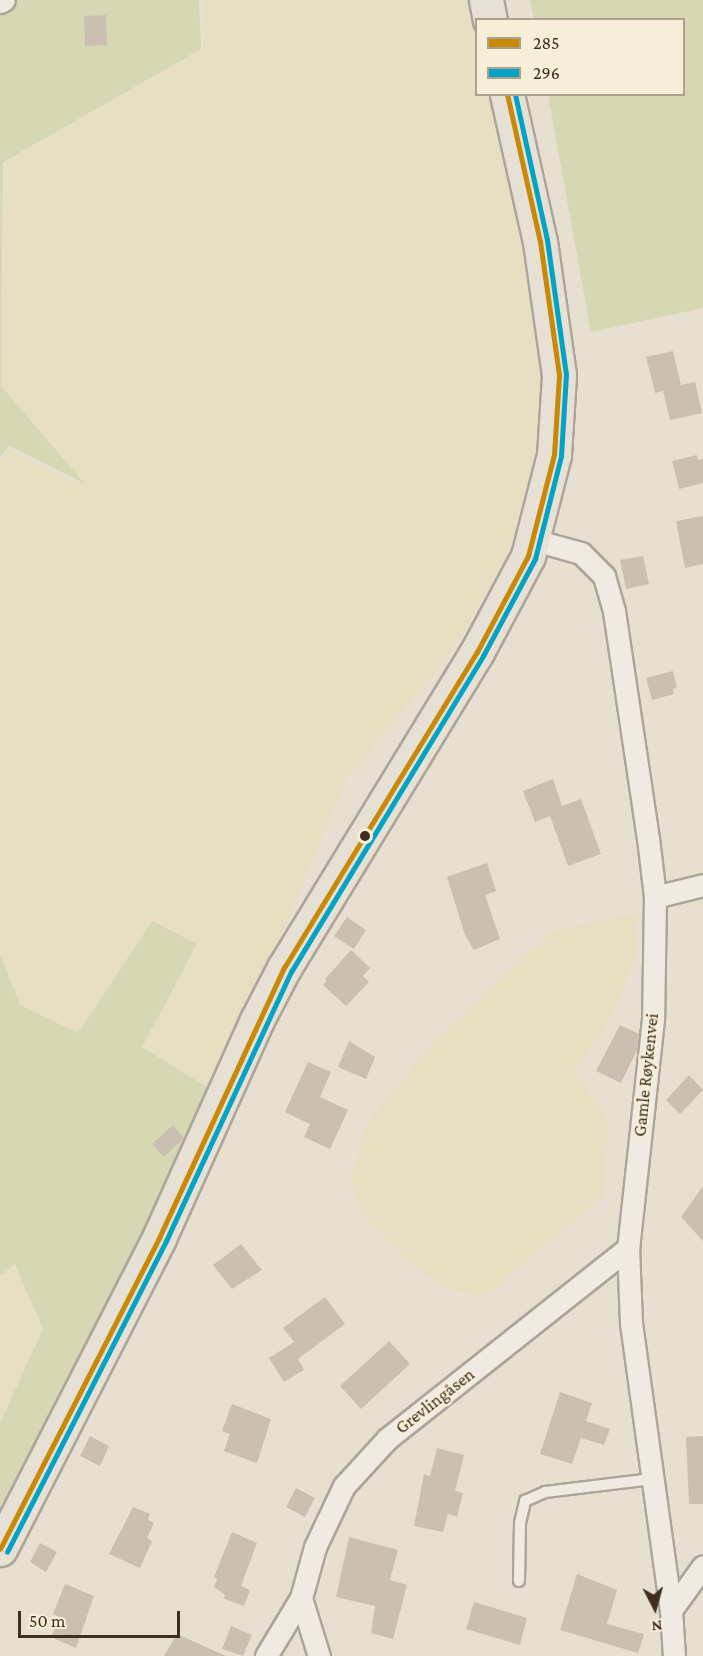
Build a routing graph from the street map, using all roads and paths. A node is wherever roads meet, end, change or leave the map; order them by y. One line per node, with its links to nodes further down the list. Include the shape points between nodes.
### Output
1 (486, 0): 2 (main road)
2 (490, 18)
3 (507, 96): 4 (main road, via 540,242 559,375 554,455)
4 (534, 540): 6 (street, Gamle Røykenvei, via 582,553 604,576 614,611); 9 (main road, via 493,626 343,867 257,1020 174,1207)
5 (703, 885): 6 (street)
6 (655, 897): 7 (street, Gamle Røykenvei, via 653,1019)
7 (628, 1248): 8 (street, Gamle Røykenvei, via 631,1323); 12 (street, Grevlingåsen, via 387,1439 344,1486 315,1547)
8 (652, 1479): 11 (lane, via 545,1492 525,1502 520,1523); 13 (street, Gamle Røykenvei)
9 (0, 1549)
10 (703, 1566): 13 (street)
11 (519, 1581)
12 (301, 1598): 14 (street, Grevlingåsen); 15 (street)
13 (671, 1610): 16 (street, Gamle Røykenvei)
14 (266, 1656)
15 (319, 1656)
16 (674, 1656)

